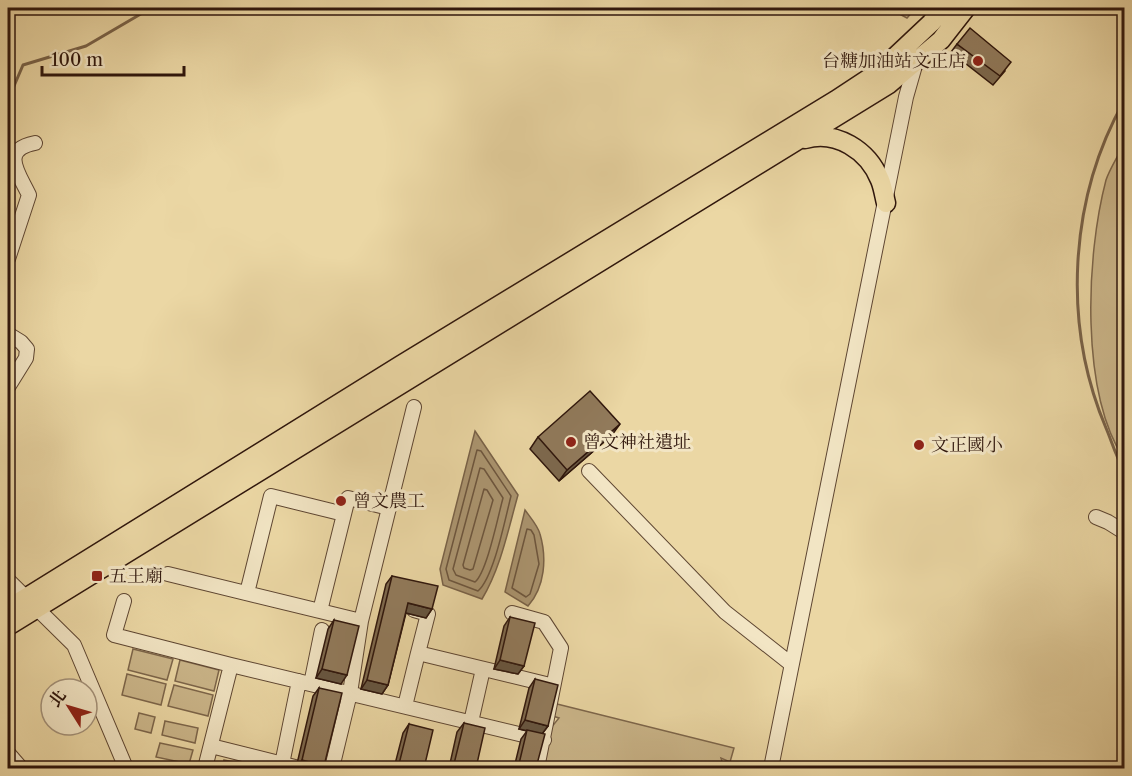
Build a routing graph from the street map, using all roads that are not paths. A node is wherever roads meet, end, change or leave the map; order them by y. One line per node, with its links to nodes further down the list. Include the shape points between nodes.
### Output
1 (944, 8): 3 (main road)
2 (966, 8): 4 (main road, via 942,40)
3 (907, 45): 4 (street); 21 (main road, via 880,71 836,100 401,365)
4 (916, 62): 5 (main road, via 889,84); 7 (street)
5 (800, 140): 7 (main road, via 827,136 860,152 873,166); 21 (main road)
6 (35, 143): 8 (street, via 22,146 12,162 29,195)
7 (886, 203): 30 (street)
8 (8, 258)
9 (8, 334): 10 (street, via 27,349 26,358)
10 (8, 387)
11 (414, 407): 13 (street)
12 (589, 471): 30 (street, via 725,612)
13 (389, 508): 14 (street, via 348,498); 26 (street)
14 (344, 514): 19 (street, via 271,496); 23 (street)
15 (1096, 517): 16 (street)
16 (1125, 532)
17 (168, 574): 19 (street)
18 (8, 580): 21 (street)
19 (247, 593): 23 (street)
20 (124, 601): 31 (street, via 114,635)
21 (31, 604): 22 (main road); 27 (main road); 42 (street, via 74,645)
22 (8, 609)
23 (320, 611): 26 (street)
24 (512, 613): 34 (street, via 544,622 561,648)
25 (402, 620): 29 (street, via 405,608 428,614)
26 (361, 621): 35 (street)
27 (8, 626)
28 (322, 630): 33 (street)
29 (418, 653): 32 (street); 36 (street)
30 (791, 664): 48 (street)
31 (231, 665): 33 (street); 39 (street)
32 (483, 669): 34 (street); 37 (street)
33 (305, 682): 35 (street); 41 (street)
34 (555, 686): 38 (street)
35 (351, 693): 36 (street, via 383,695); 46 (street)
36 (405, 706): 37 (street)
37 (471, 722): 38 (street)
38 (543, 740): 47 (street)
39 (211, 746): 41 (street); 44 (street)
40 (8, 753): 43 (street)
41 (282, 764): 45 (street)
42 (120, 765)
43 (21, 768)
44 (205, 768)
45 (299, 768)
46 (332, 768)
47 (537, 768)
48 (774, 768)

